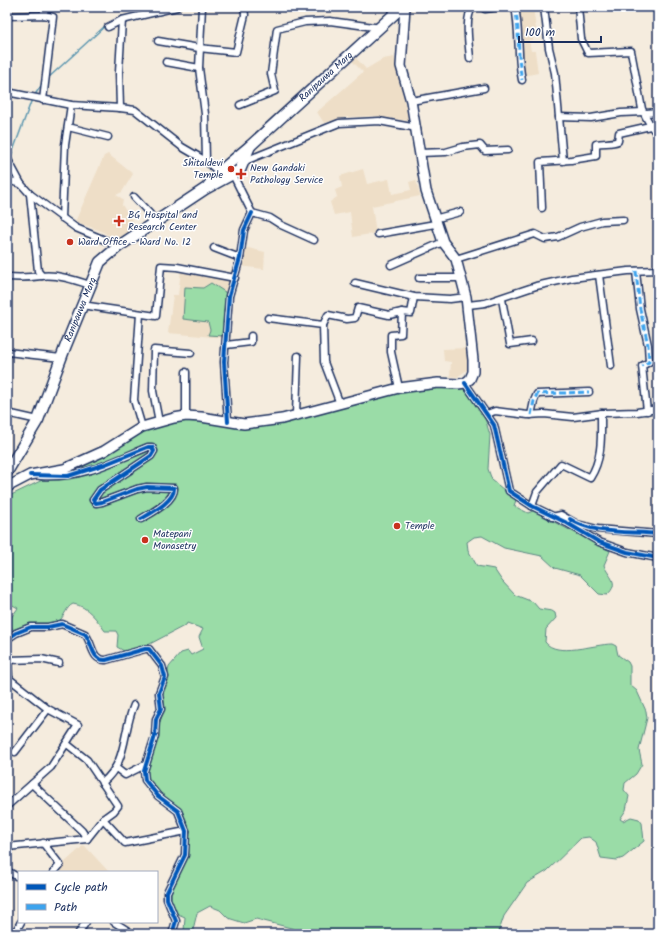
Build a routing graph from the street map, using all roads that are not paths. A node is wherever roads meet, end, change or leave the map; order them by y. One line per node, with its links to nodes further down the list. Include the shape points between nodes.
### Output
1 (44, 7): 13 (street)
2 (177, 7): 15 (street)
3 (202, 7): 19 (street)
4 (244, 7): 19 (street, via 245,16 236,52)
5 (402, 7): 17 (main road, Ranipauwa Marg)
6 (405, 7): 27 (main road, via 401,66)
7 (473, 7): 20 (street, via 470,11 468,34)
8 (482, 7): 9 (street)
9 (500, 7)
10 (515, 7): 23 (street)
11 (544, 7): 33 (street)
12 (578, 7): 31 (street, via 581,39 588,53 631,51)
13 (44, 15): 14 (street); 26 (street, via 53,17)
14 (7, 16)
15 (122, 20): 16 (street); 30 (street)
16 (108, 27)
17 (381, 28): 29 (street, via 330,21 305,22 276,29 271,74 275,91); 39 (main road, Ranipauwa Marg)
18 (158, 41): 19 (street)
19 (199, 48): 22 (street)
20 (470, 58)
21 (166, 62): 22 (street)
22 (199, 68): 43 (street, via 206,114)
23 (522, 80)
24 (484, 88): 27 (street)
25 (7, 92): 26 (street)
26 (43, 100): 28 (street)
27 (411, 101): 36 (main road)
28 (71, 105): 30 (street); 35 (street)
29 (240, 105)
30 (120, 108): 43 (street, via 135,110 182,147)
31 (645, 112): 32 (street); 33 (street, via 591,118); 34 (street)
32 (658, 112)
33 (559, 117): 45 (street)
34 (650, 126): 37 (street); 45 (street, via 619,133 618,141 596,144 596,156)
35 (68, 127): 38 (street); 56 (street, via 62,183)
36 (417, 128): 41 (main road); 44 (street, via 379,121 339,123)
37 (658, 135)
38 (108, 137)
39 (250, 146): 44 (main road); 46 (main road, Ranipauwa Marg)
40 (508, 150): 41 (street, via 485,151 480,145 446,152)
41 (419, 153): 58 (main road)
42 (7, 158): 49 (street)
43 (206, 161): 46 (street)
44 (245, 161): 47 (main road, via 240,170)
45 (563, 161): 53 (street, via 540,162)
46 (219, 172): 50 (main road, Ranipauwa Marg)
47 (233, 175): 50 (main road); 55 (street)
48 (7, 180): 49 (street)
49 (21, 184): 51 (street)
50 (205, 189): 59 (main road, Ranipauwa Marg)
51 (30, 194): 56 (street); 71 (street, via 38,271)
52 (134, 197): 59 (street, via 150,214)
53 (542, 208)
54 (460, 212): 58 (street)
55 (252, 213): 61 (street, via 270,218); 65 (street, via 244,230)
56 (62, 218): 63 (street, via 76,228)
57 (623, 220): 66 (street, via 602,221 558,237 545,239 536,234)
58 (434, 221): 60 (street); 62 (main road)
59 (154, 224): 63 (main road, Ranipauwa Marg)
60 (378, 234)
61 (314, 240)
62 (443, 242): 66 (main road); 67 (street)
63 (119, 246): 77 (main road, Ranipauwa Marg, via 100,262)
64 (214, 248): 65 (street)
65 (240, 258): 73 (street)
66 (456, 259): 75 (main road)
67 (391, 265)
68 (658, 270): 69 (street)
69 (636, 271): 70 (street); 100 (street, via 640,309 648,345 649,362 642,366)
70 (599, 275): 79 (street, via 580,276 536,286); 93 (street)
71 (42, 276): 72 (street, via 30,279); 77 (street, via 68,278)
72 (7, 277)
73 (235, 278): 83 (street, via 160,266 156,316); 88 (street, via 229,296)
74 (419, 278): 75 (street)
75 (461, 278): 80 (main road)
76 (355, 283): 78 (street)
77 (90, 285): 81 (main road, Ranipauwa Marg)
78 (414, 297): 80 (street); 82 (street, via 412,313)
79 (502, 299): 80 (street, via 485,303); 87 (street, via 510,344)
80 (467, 301): 95 (main road, via 473,372)
81 (82, 305): 83 (street); 92 (main road, Ranipauwa Marg)
82 (402, 312): 85 (street, via 389,315 358,308 355,318 328,315); 96 (street, via 400,334 392,334 391,341)
83 (140, 314): 110 (street, via 134,400)
84 (268, 318): 85 (street)
85 (323, 325): 98 (street, via 324,362)
86 (250, 336): 88 (street, via 250,342)
87 (532, 341)
88 (226, 345): 109 (street, via 224,362)
89 (7, 352): 92 (street)
90 (191, 353): 108 (street, via 154,350 153,391)
91 (298, 356): 103 (street)
92 (61, 358): 107 (main road, Ranipauwa Marg)
93 (611, 366)
94 (186, 372): 106 (street)
95 (465, 383): 96 (main road, via 424,384); 104 (street)
96 (399, 388): 98 (main road)
97 (589, 392): 105 (street, via 537,394)
98 (340, 404): 103 (main road)
99 (658, 409): 100 (street)
100 (647, 411): 102 (street)
101 (7, 413): 107 (street)
102 (601, 413): 105 (street, via 573,417); 114 (street, via 600,455 597,467 590,478 561,464 537,492)
103 (296, 414): 109 (main road, via 282,419 244,424)
104 (487, 414): 105 (street, via 495,410); 114 (street, via 494,425 509,491)
105 (531, 415)
106 (186, 416): 108 (main road); 109 (main road)
107 (38, 420): 111 (main road, Ranipauwa Marg)
108 (159, 422): 110 (main road)
109 (228, 422)
110 (142, 428): 112 (main road, via 104,451 64,469)
111 (7, 472)
112 (30, 475): 113 (main road); 116 (street, via 68,476 152,447 154,451 151,456 100,490 93,500 96,503 102,502 147,487 174,488 171,497)
113 (7, 487)
114 (532, 506): 115 (street)
115 (552, 516): 117 (street, via 561,515 577,524 597,530); 118 (street, via 611,547)
116 (141, 519)
117 (658, 534)
118 (658, 558)
119 (7, 639): 126 (street, via 31,627 62,624 85,634 95,655 102,660 149,649 162,666 165,677 158,696 161,706)
120 (59, 663): 121 (street, via 42,659 8,660)
121 (8, 678): 123 (street)
122 (134, 705): 127 (street)
123 (48, 709): 124 (street, via 78,725); 125 (street)
124 (67, 744): 128 (street, via 87,760); 129 (street, via 51,767)
125 (15, 752)
126 (146, 765): 127 (street, via 125,775); 132 (street, via 145,780 158,796 178,811)
127 (116, 768): 128 (street)
128 (102, 783): 131 (street, via 118,806)
129 (32, 784): 130 (street); 133 (street, via 82,831)
130 (7, 806)
131 (103, 819): 132 (street, via 125,843); 133 (street)
132 (186, 832): 145 (street, via 185,855 168,890 167,899 176,921)
133 (87, 839): 134 (street)
134 (43, 843): 135 (street); 137 (street, via 60,865)
135 (7, 847)
136 (7, 871): 138 (street)
137 (55, 871)
138 (16, 876)
139 (20, 923): 142 (street)
140 (85, 923): 143 (street)
141 (116, 923): 144 (street)
142 (14, 934)
143 (78, 934)
144 (133, 934)
145 (172, 934)

